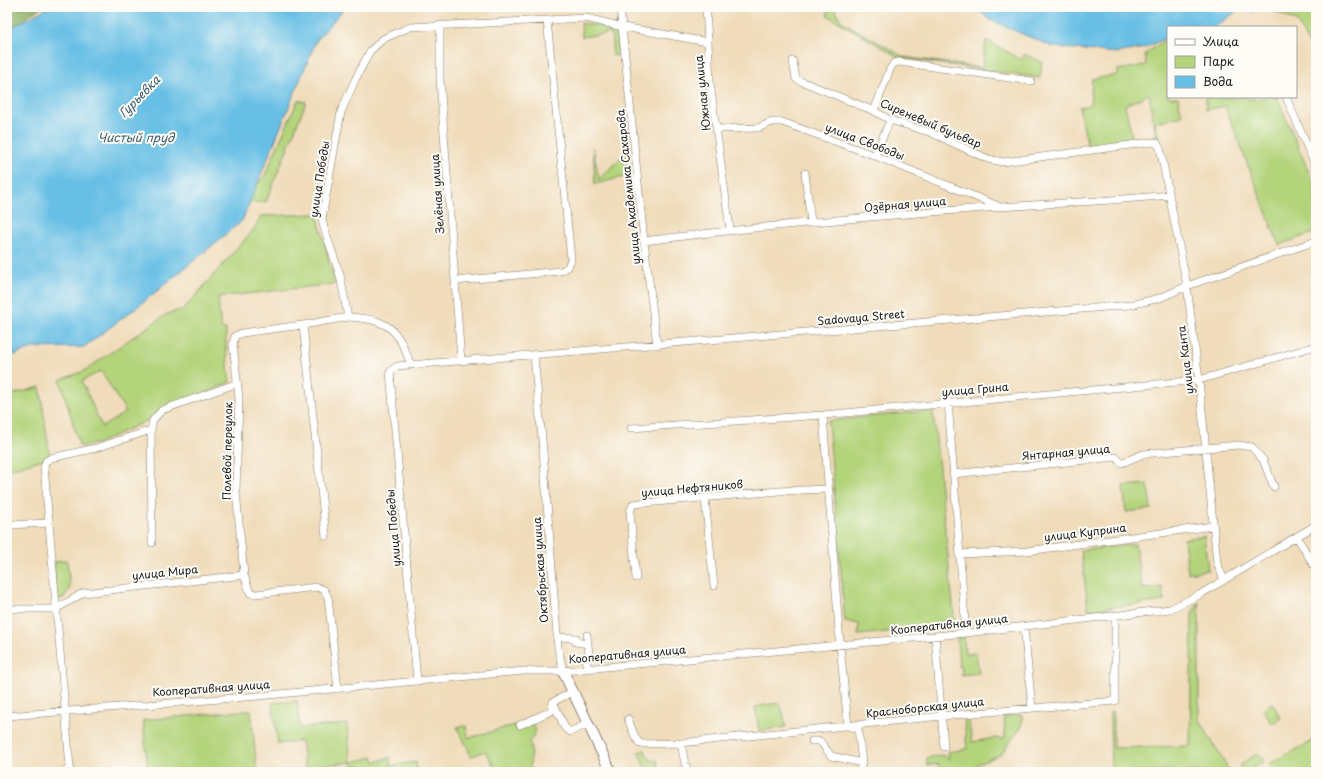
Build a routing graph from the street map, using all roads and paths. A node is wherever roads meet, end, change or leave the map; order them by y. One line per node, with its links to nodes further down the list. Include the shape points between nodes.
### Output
1 (620, 7): 5 (street, улица Академика Сахарова)
2 (706, 7): 7 (street)
3 (547, 20): 4 (street, Южная улица); 5 (street, Южная улица, via 586,18); 24 (street, via 571,260 568,267 561,270)
4 (440, 26): 6 (street, Южная улица, via 410,27); 24 (street, Зелёная улица, via 440,80)
5 (623, 27): 7 (street, Южная улица); 22 (street, улица Академика Сахарова)
6 (383, 39): 26 (street, улица Победы, via 370,51 341,112 322,218 340,275)
7 (708, 42): 13 (street, Южная улица, via 710,83)
8 (793, 60): 11 (street, Сиреневый бульвар, via 796,79)
9 (1031, 81): 11 (street, via 899,62 894,63 890,69)
10 (1286, 98): 16 (street)
11 (874, 111): 12 (street, Сиреневый бульвар)
12 (890, 120): 14 (street, Сиреневый бульвар, via 932,133 988,159 1003,162); 15 (street)
13 (717, 129): 15 (street, улица Свободы, via 758,128 772,122 782,122); 21 (street, Южная улица)
14 (1152, 142): 18 (street, улица Канта, via 1157,143 1160,148)
15 (873, 155): 19 (street, улица Свободы)
16 (1316, 167)
17 (805, 173): 20 (street)
18 (1169, 195): 19 (street, Озёрная улица); 25 (street, улица Канта)
19 (1000, 207): 20 (street, Озёрная улица)
20 (811, 222): 21 (street, Озёрная улица)
21 (730, 230): 22 (street, Озёрная улица)
22 (644, 241): 28 (street, улица Академика Сахарова)
23 (1316, 241): 25 (street, Sadovaya Street)
24 (455, 282): 31 (street, Зелёная улица)
25 (1187, 286): 28 (street, Sadovaya Street, via 1160,298 1130,305); 34 (street, улица Канта)
26 (348, 317): 27 (street); 32 (street, via 379,322 395,332 402,341)
27 (304, 326): 35 (street, Полевой переулок, via 242,332 235,336 233,344); 49 (street)
28 (657, 345): 30 (street, Sadovaya Street)
29 (1316, 346): 34 (street, улица Грина)
30 (534, 356): 31 (street, Sadovaya Street); 65 (street, Октябрьская улица)
31 (461, 361): 32 (street, Sadovaya Street)
32 (411, 365): 33 (street, Sadovaya Street, via 397,366)
33 (390, 372): 70 (street, улица Победы)
34 (1199, 380): 36 (street, улица Грина); 40 (street, улица Канта)
35 (238, 383): 39 (street, via 162,410 153,420); 54 (street, Полевой переулок, via 236,491)
36 (948, 402): 37 (street, улица Грина); 41 (street)
37 (824, 415): 38 (street, улица Грина); 43 (street)
38 (631, 428)
39 (151, 430): 45 (street, via 46,461 44,466); 51 (street)
40 (1206, 448): 41 (street, Янтарная улица, via 1143,454 1122,463 1115,457); 42 (street, Янтарная улица, via 1238,445 1252,447 1263,460); 47 (street, улица Канта)
41 (953, 474): 52 (street)
42 (1274, 488)
43 (828, 489): 44 (street, улица Нефтяников); 67 (street)
44 (705, 498): 55 (street, улица Нефтяников, via 633,504 630,512); 57 (street)
45 (48, 523): 46 (street); 59 (street)
46 (7, 525)
47 (1214, 526): 52 (street, улица Куприна, via 1027,550); 56 (street, улица Канта, via 1217,563)
48 (1316, 526): 50 (street, Кооперативная улица)
49 (326, 536)
50 (1297, 537): 53 (street); 56 (street, Кооперативная улица)
51 (152, 543)
52 (959, 554): 62 (street)
53 (1316, 569)
54 (244, 575): 59 (street, улица Мира, via 83,593); 71 (street, via 250,593 317,587 324,590 328,597)
55 (636, 578)
56 (1224, 580): 60 (street, Кооперативная улица, via 1170,609)
57 (714, 586)
58 (7, 609): 59 (street)
59 (56, 609): 75 (street)
60 (1115, 615): 61 (street, Кооперативная улица); 74 (street, Красноборская улица, via 1115,701)
61 (1024, 627): 62 (street, Кооперативная улица); 74 (street)
62 (966, 633): 64 (street, Кооперативная улица)
63 (587, 635): 66 (street)
64 (935, 636): 67 (street, Кооперативная улица); 77 (street)
65 (558, 637): 66 (street, via 576,638 576,642); 69 (street, Октябрьская улица)
66 (588, 644): 68 (street)
67 (840, 646): 68 (street, Кооперативная улица); 81 (street)
68 (588, 668): 69 (street, Кооперативная улица)
69 (563, 671): 70 (street, Кооперативная улица, via 524,671); 72 (street, Октябрьская улица)
70 (417, 681): 71 (street, Кооперативная улица)
71 (338, 689): 75 (street, Кооперативная улица)
72 (572, 692): 73 (street); 79 (street, Октябрьская улица)
73 (553, 702): 79 (street, via 565,728 570,732); 80 (street, via 551,711)
74 (1032, 708): 77 (street, Красноборская улица)
75 (64, 711): 76 (street, Кооперативная улица); 86 (street, via 70,767)
76 (7, 716)
77 (941, 716): 81 (street, Красноборская улица); 84 (street)
78 (628, 719): 83 (street, Красноборская улица, via 640,744)
79 (587, 724): 87 (street, Октябрьская улица)
80 (520, 725)
81 (848, 726): 83 (street, Красноборская улица); 85 (street, via 858,728)
82 (812, 741): 85 (street, via 820,741 831,756)
83 (681, 743): 88 (street)
84 (944, 747)
85 (862, 763): 89 (street)
86 (65, 772)
87 (611, 772)
88 (689, 772)
89 (859, 772)

